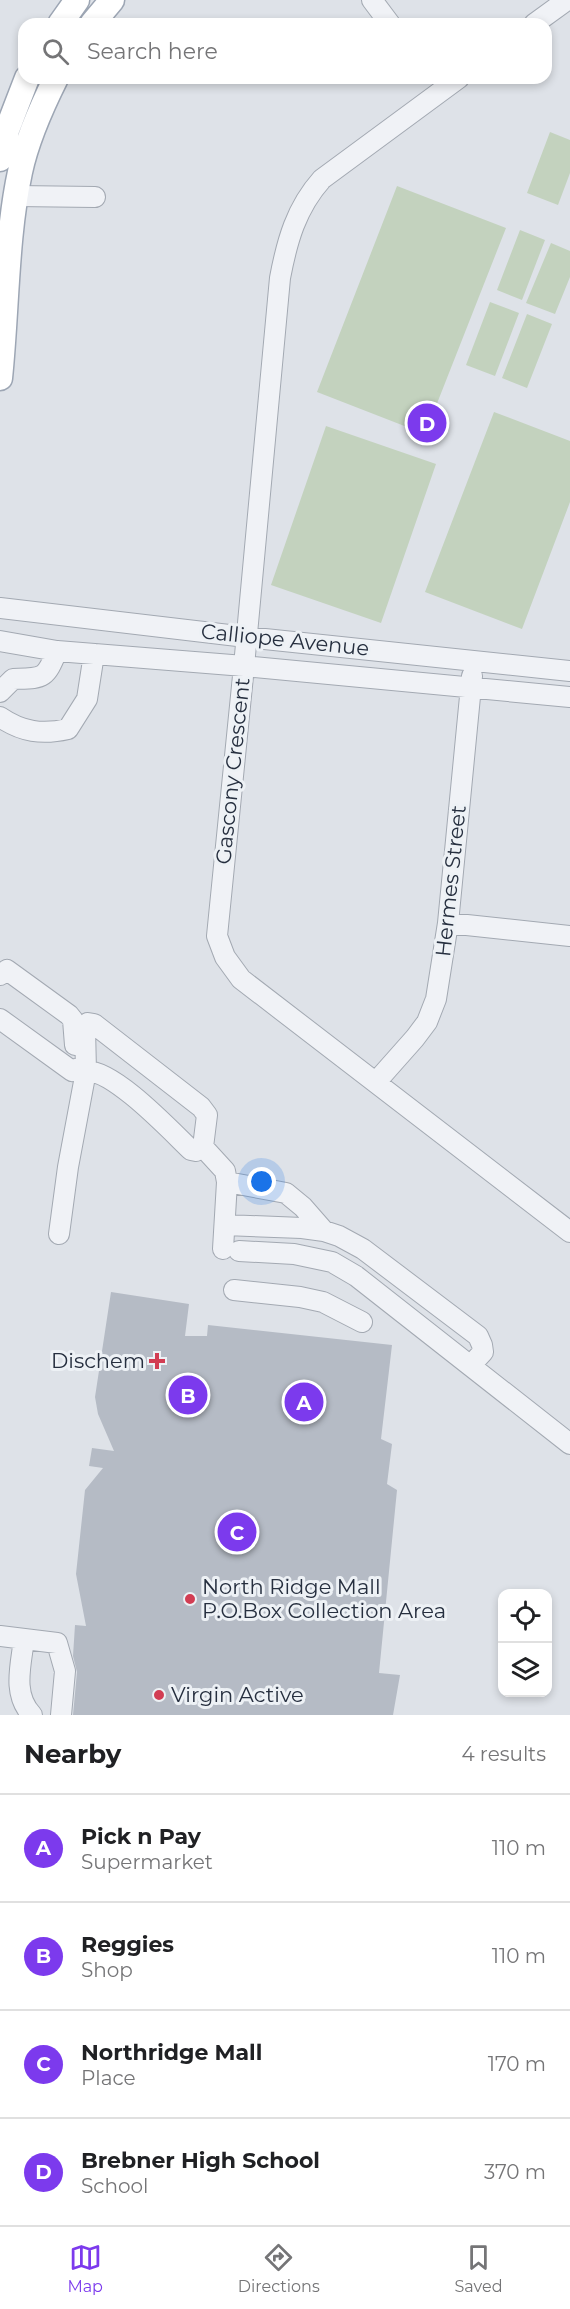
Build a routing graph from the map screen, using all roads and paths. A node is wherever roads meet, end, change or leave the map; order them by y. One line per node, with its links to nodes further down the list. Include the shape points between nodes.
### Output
1 (77, 0): 5 (main road)
2 (112, 0): 6 (main road)
3 (372, 0): 7 (street)
4 (567, 0): 8 (street)
5 (64, 18)
6 (97, 18)
7 (386, 18)
8 (542, 18)
9 (25, 84): 12 (main road)
10 (53, 84): 13 (main road, via 31,135)
11 (434, 85): 18 (street, Gascony Crescent, via 309,193 292,229 280,278)
12 (0, 159)
13 (16, 196): 14 (street); 15 (main road)
14 (95, 197)
15 (4, 292): 16 (main road)
16 (0, 378)
17 (0, 608): 18 (street, Calliope Avenue)
18 (246, 637): 22 (street, Calliope Avenue); 23 (street, Gascony Crescent)
19 (0, 641): 20 (street, Calliope Avenue)
20 (57, 651): 21 (street, Calliope Avenue); 26 (street, via 50,670 39,678 13,679)
21 (94, 654): 23 (street, Calliope Avenue); 28 (street, via 87,699 68,729 36,733)
22 (473, 660): 24 (street, Calliope Avenue); 25 (street, Hermes Street)
23 (244, 666): 25 (street, Calliope Avenue); 34 (street, Gascony Crescent, via 218,916 220,947 241,979)
24 (570, 670)
25 (471, 687): 27 (street, Calliope Avenue); 29 (street, Hermes Street)
26 (0, 692)
27 (570, 697)
28 (0, 717)
29 (448, 923): 30 (street); 34 (street, Hermes Street, via 441,979 427,1022)
30 (570, 936)
31 (0, 975): 33 (street, via 8,970 74,1020)
32 (0, 1019): 33 (street, via 72,1071)
33 (80, 1070): 35 (street, via 106,1077 140,1101 191,1150); 35 (street, via 85,1028 88,1023 94,1024 201,1107 207,1115); 40 (street)
34 (376, 1082): 39 (street, Gascony Crescent)
35 (203, 1147): 36 (street, via 225,1171)
36 (227, 1182): 37 (street); 38 (street, via 286,1194)
37 (225, 1225): 38 (street); 43 (street, via 231,1250 294,1254 332,1262 356,1276)
38 (324, 1231): 43 (street, via 363,1249 478,1336 483,1352)
39 (570, 1232)
40 (59, 1234)
41 (234, 1290): 42 (street, via 322,1302)
42 (362, 1322)
43 (471, 1365): 44 (street)
44 (570, 1444)
45 (0, 1636): 46 (street)
46 (24, 1639): 47 (street, via 19,1688); 48 (street, via 57,1643 65,1671)
47 (32, 1715)
48 (61, 1715)

